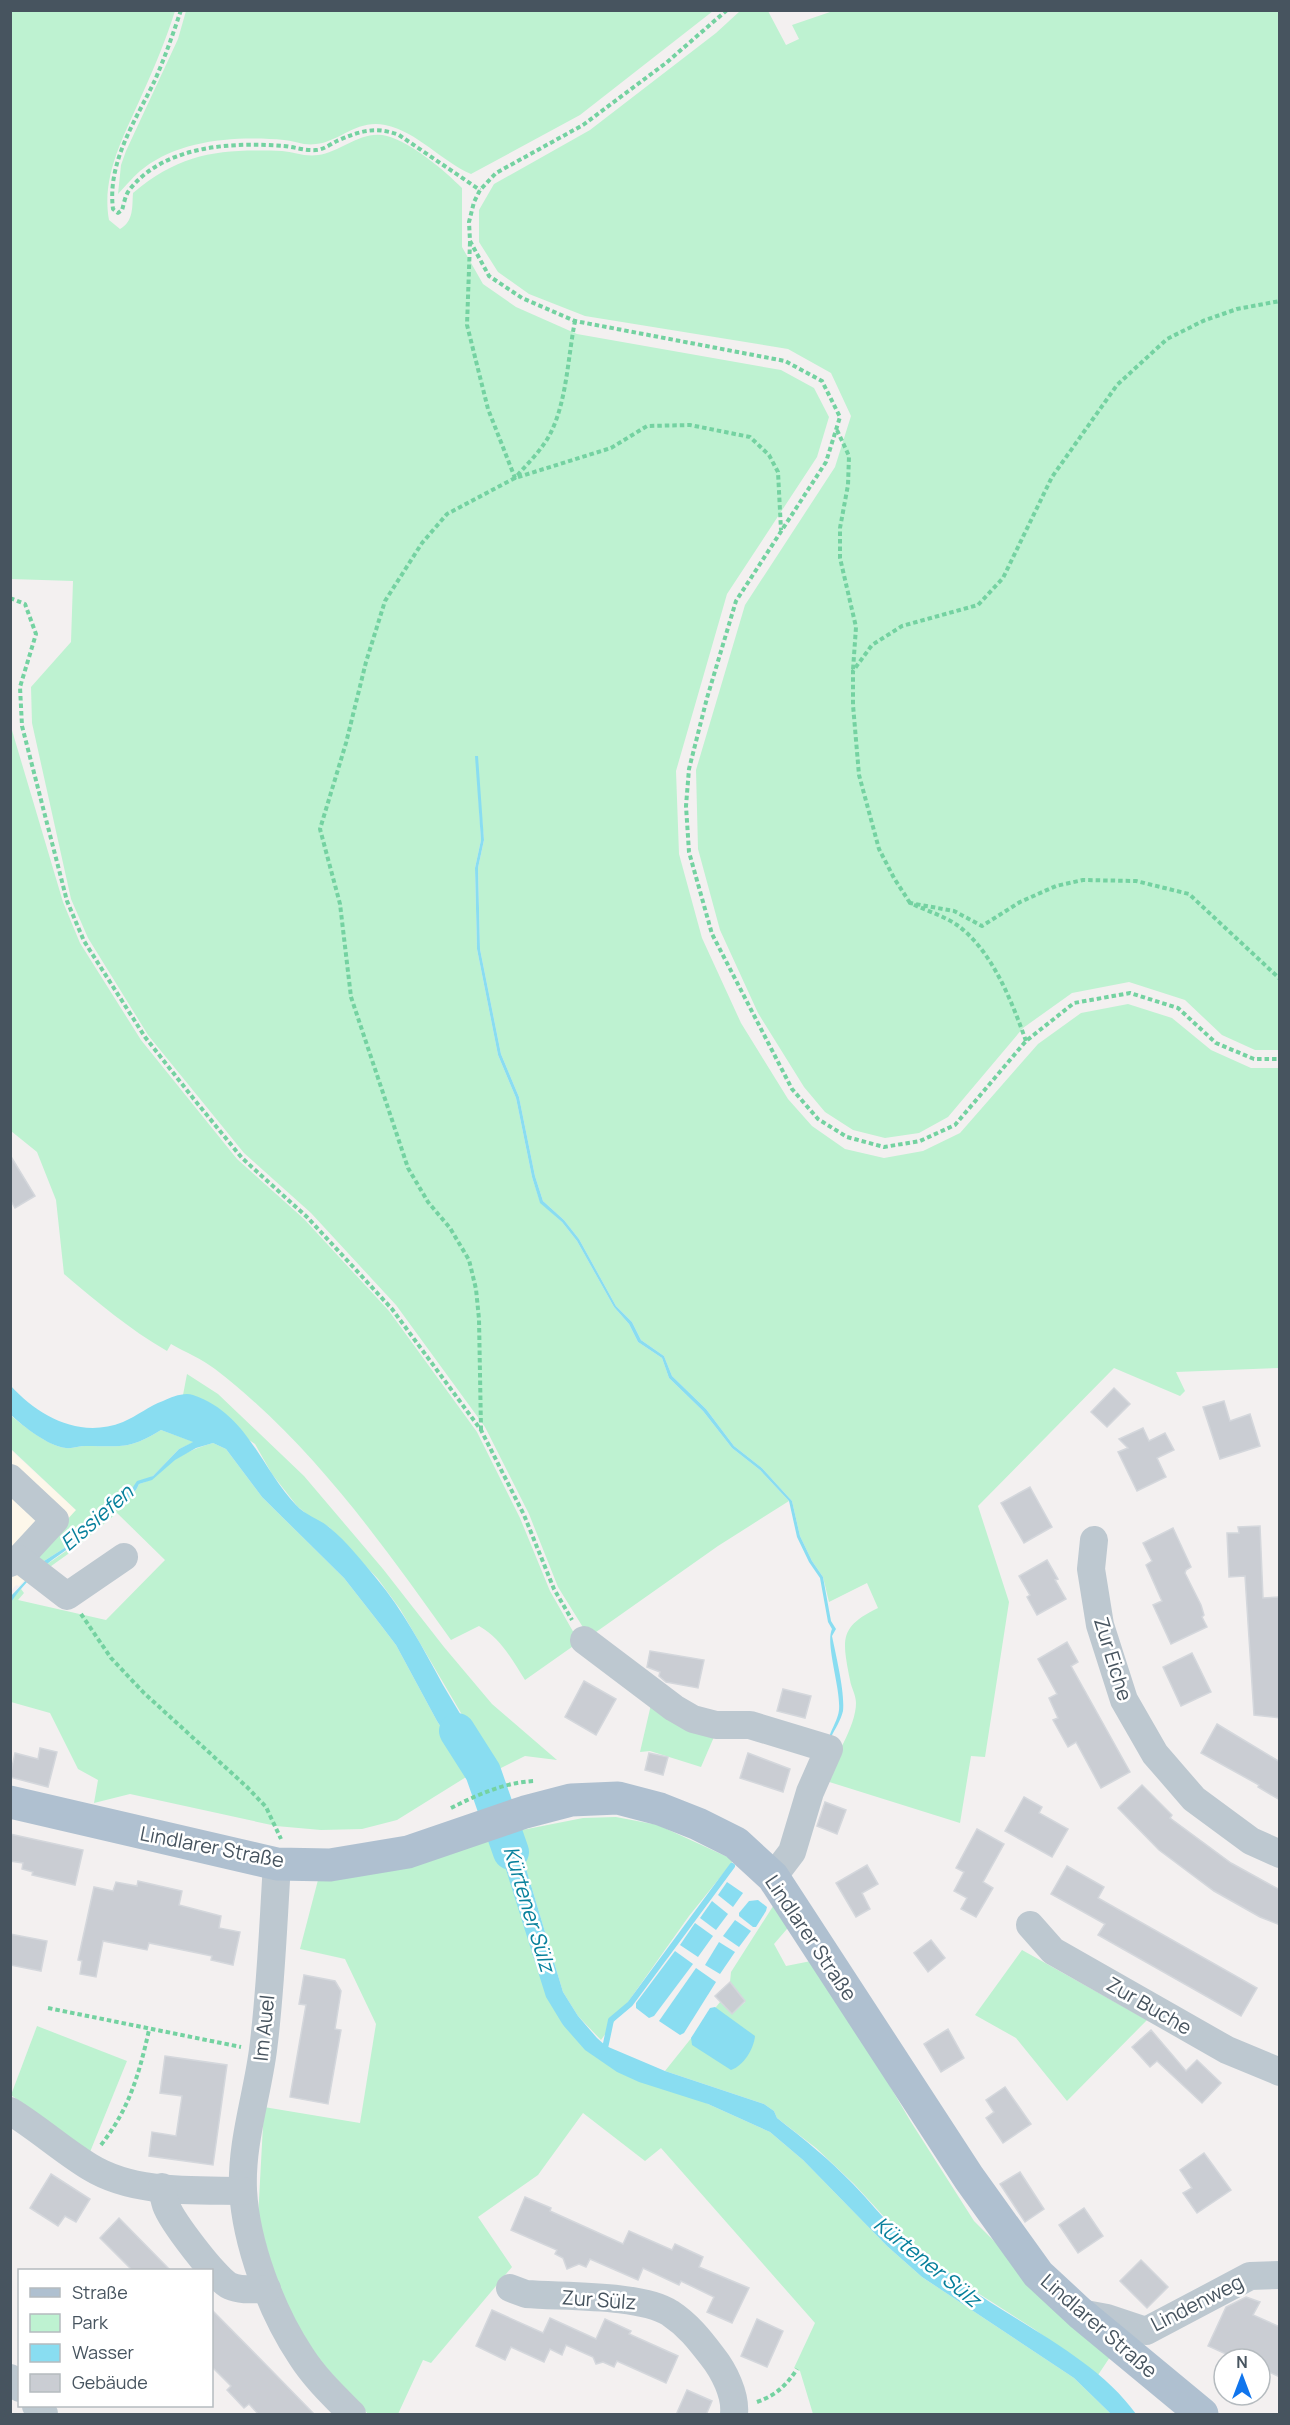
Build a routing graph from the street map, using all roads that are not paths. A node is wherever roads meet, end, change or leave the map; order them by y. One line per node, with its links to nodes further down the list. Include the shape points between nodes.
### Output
1 (10, 1478): 4 (street, via 55,1520)
2 (1094, 1540): 8 (street, Zur Eiche, via 1091,1569 1100,1625 1124,1700 1155,1754 1194,1799 1251,1841)
3 (124, 1557): 4 (street, via 67,1596)
4 (25, 1567)
5 (584, 1640): 9 (street, via 693,1719 716,1725 750,1725 829,1749 810,1792 792,1852)
6 (10, 1802): 7 (main road, Lindlarer Straße)
7 (280, 1844): 9 (main road, Lindlarer Straße, via 330,1865 369,1860 408,1852 476,1812 519,1798 618,1798 698,1824 736,1844); 14 (street, Im Auel, via 262,2052 248,2131)
8 (1280, 1854)
9 (773, 1876): 20 (main road, Lindlarer Straße, via 1007,2233 1038,2274)
10 (1030, 1925): 11 (street, Zur Buche, via 1053,1951 1227,2050)
11 (1280, 2072)
12 (10, 2111): 13 (street, via 91,2168 133,2184)
13 (162, 2187): 14 (street); 15 (street, via 166,2206)
14 (243, 2191): 19 (street, Im Auel, via 255,2260)
15 (211, 2269)
16 (213, 2271): 19 (street, via 229,2286)
17 (1280, 2275): 20 (street, Lindenweg, via 1250,2276 1146,2331)
18 (510, 2288): 21 (street, Zur Sülz, via 526,2294 639,2301 669,2312 693,2331 722,2368)
19 (267, 2289): 22 (street, Im Auel, via 301,2357)
20 (1080, 2313): 23 (main road, Lindlarer Straße)
21 (734, 2411)
22 (352, 2415)
23 (1202, 2415)

